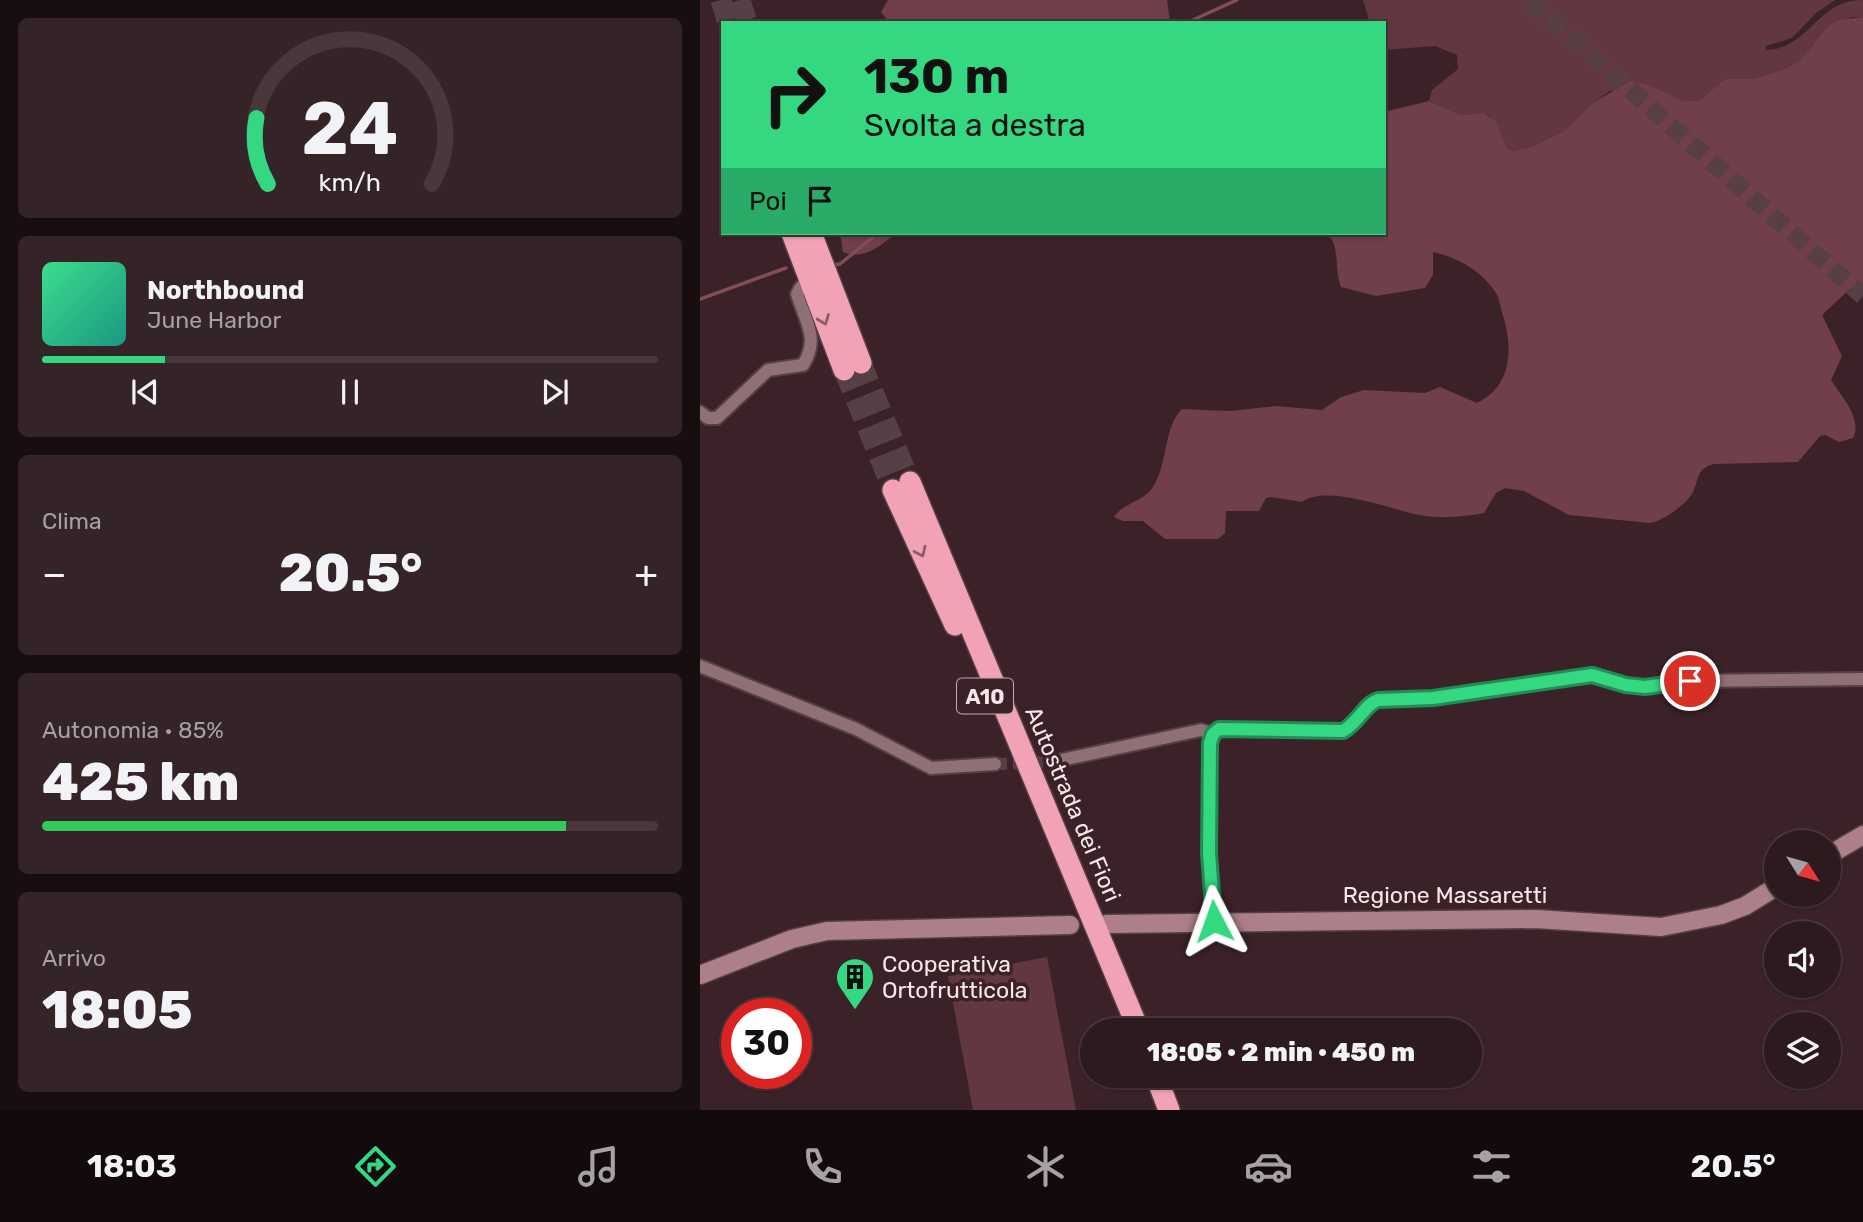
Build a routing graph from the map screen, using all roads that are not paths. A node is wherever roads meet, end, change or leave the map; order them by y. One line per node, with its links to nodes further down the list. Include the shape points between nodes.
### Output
1 (793, 235): 2 (highway, one-way to 2, via 852,366)
2 (812, 235)
3 (801, 288): 4 (street, via 797,294 813,340 803,365 768,370 717,418)
4 (700, 412)
5 (902, 486): 18 (highway, Autostrada dei Fiori / A10, via 954,624)
6 (700, 666): 10 (street, via 856,729 932,768)
7 (1863, 678): 8 (street, via 1690,681 1645,687 1592,675 1433,698 1378,700 1343,731 1233,728)
8 (1213, 734): 9 (street, via 1201,730); 14 (street, via 1209,853)
9 (1052, 762)
10 (995, 764)
11 (1863, 835): 12 (street)
12 (1841, 848)
13 (1764, 894): 14 (street, Regione Massaretti, via 1720,915 1661,927 1536,919)
14 (1214, 921): 15 (street, Regione Massaretti)
15 (1106, 924)
16 (1070, 925): 17 (street, via 827,931 792,939)
17 (700, 975)
18 (1127, 1018)
19 (1147, 1088): 21 (highway)
20 (1161, 1088): 22 (highway)
21 (1155, 1110)
22 (1169, 1110)

